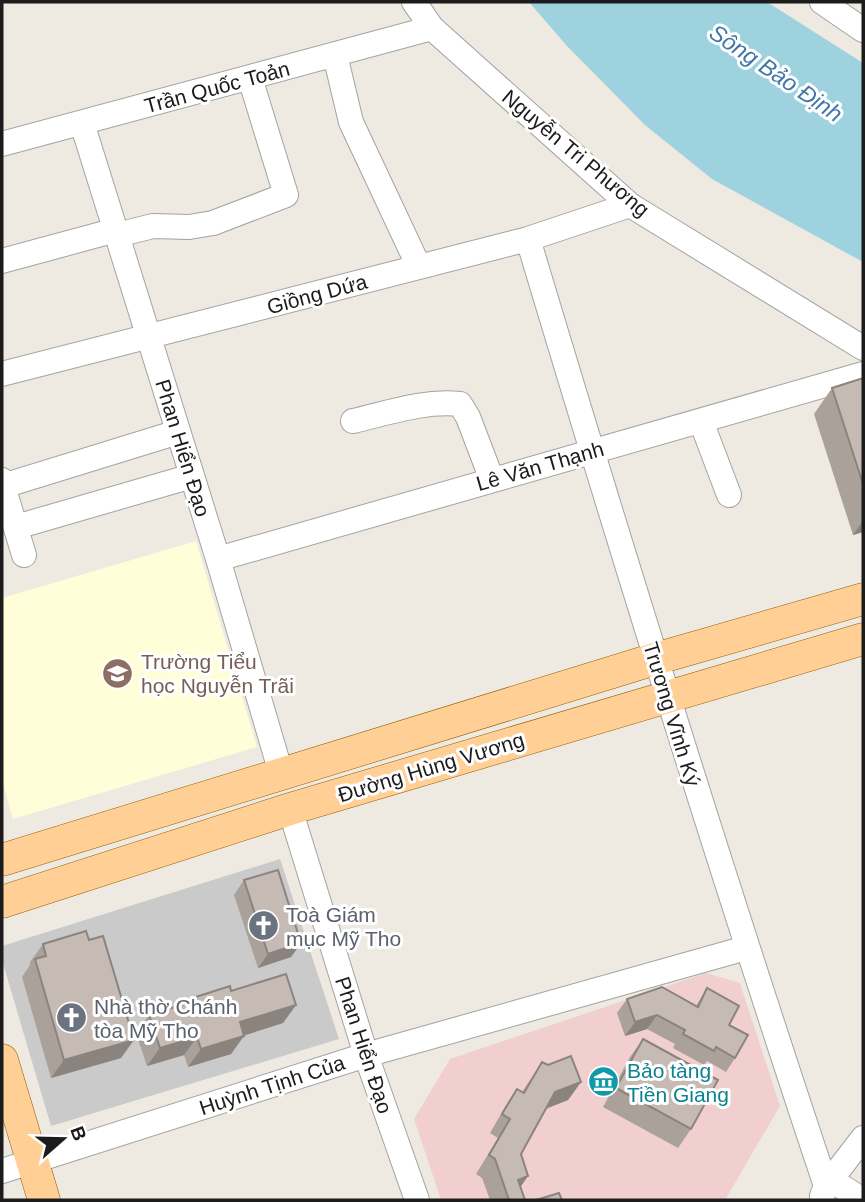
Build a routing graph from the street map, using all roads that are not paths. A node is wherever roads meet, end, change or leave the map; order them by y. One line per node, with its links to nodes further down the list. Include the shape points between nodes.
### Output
1 (414, 2): 3 (street, Nguyễn Tri Phương)
2 (822, 2): 4 (street)
3 (432, 28): 5 (street, Trần Quốc Toản); 9 (street, Nguyễn Tri Phương)
4 (863, 30)
5 (335, 55): 6 (street, Trần Quốc Toản); 13 (street, via 351,121)
6 (250, 78): 7 (street, Trần Quốc Toản); 10 (street, via 286,195 213,223)
7 (82, 123): 8 (street, Trần Quốc Toản); 10 (street, Phan Hiển Đạo)
8 (2, 144)
9 (630, 205): 11 (street, Giồng Dứa); 15 (street, Nguyễn Tri Phương)
10 (117, 233): 12 (street); 14 (street, Phan Hiển Đạo)
11 (528, 239): 13 (street, Giồng Dứa); 21 (street, Trương Vĩnh Ký)
12 (2, 261)
13 (419, 267): 14 (street, Giồng Dứa)
14 (150, 337): 16 (street, Giồng Dứa); 20 (street, Phan Hiển Đạo)
15 (863, 348)
16 (2, 374)
17 (863, 374): 19 (street, Lê Văn Thạnh)
18 (354, 421): 23 (street, via 429,404 460,404)
19 (701, 421): 21 (street, Lê Văn Thạnh); 25 (street)
20 (178, 432): 22 (street, Phan Hiển Đạo); 24 (street)
21 (592, 452): 23 (street, Lê Văn Thạnh); 31 (street, Trương Vĩnh Ký)
22 (192, 476): 26 (street); 28 (street, Phan Hiển Đạo)
23 (492, 480): 28 (street, Lê Văn Thạnh)
24 (3, 483): 26 (street)
25 (729, 495)
26 (16, 527): 27 (street)
27 (24, 555)
28 (218, 559): 33 (street, Phan Hiển Đạo)
29 (863, 598): 31 (main road, Đường Hùng Vương)
30 (863, 639): 32 (main road, Đường Hùng Vương)
31 (655, 659): 32 (street, Trương Vĩnh Ký); 33 (main road, Đường Hùng Vương)
32 (667, 697): 34 (main road, Đường Hùng Vương); 37 (street, Trương Vĩnh Ký)
33 (281, 773): 35 (main road, Đường Hùng Vương)
34 (290, 809): 36 (main road, Đường Hùng Vương); 38 (street, Phan Hiển Đạo)
35 (2, 860)
36 (2, 902)
37 (746, 948): 38 (street, Huỳnh Tịnh Của); 43 (street, Trương Vĩnh Ký)
38 (366, 1055): 41 (street, Huỳnh Tịnh Của); 45 (street, Phan Hiển Đạo)
39 (2, 1060): 41 (main road)
40 (859, 1151): 43 (street)
41 (32, 1162): 42 (street, Huỳnh Tịnh Của); 44 (main road)
42 (2, 1171)
43 (826, 1189): 46 (street)
44 (44, 1200)
45 (417, 1200)
46 (863, 1200)

